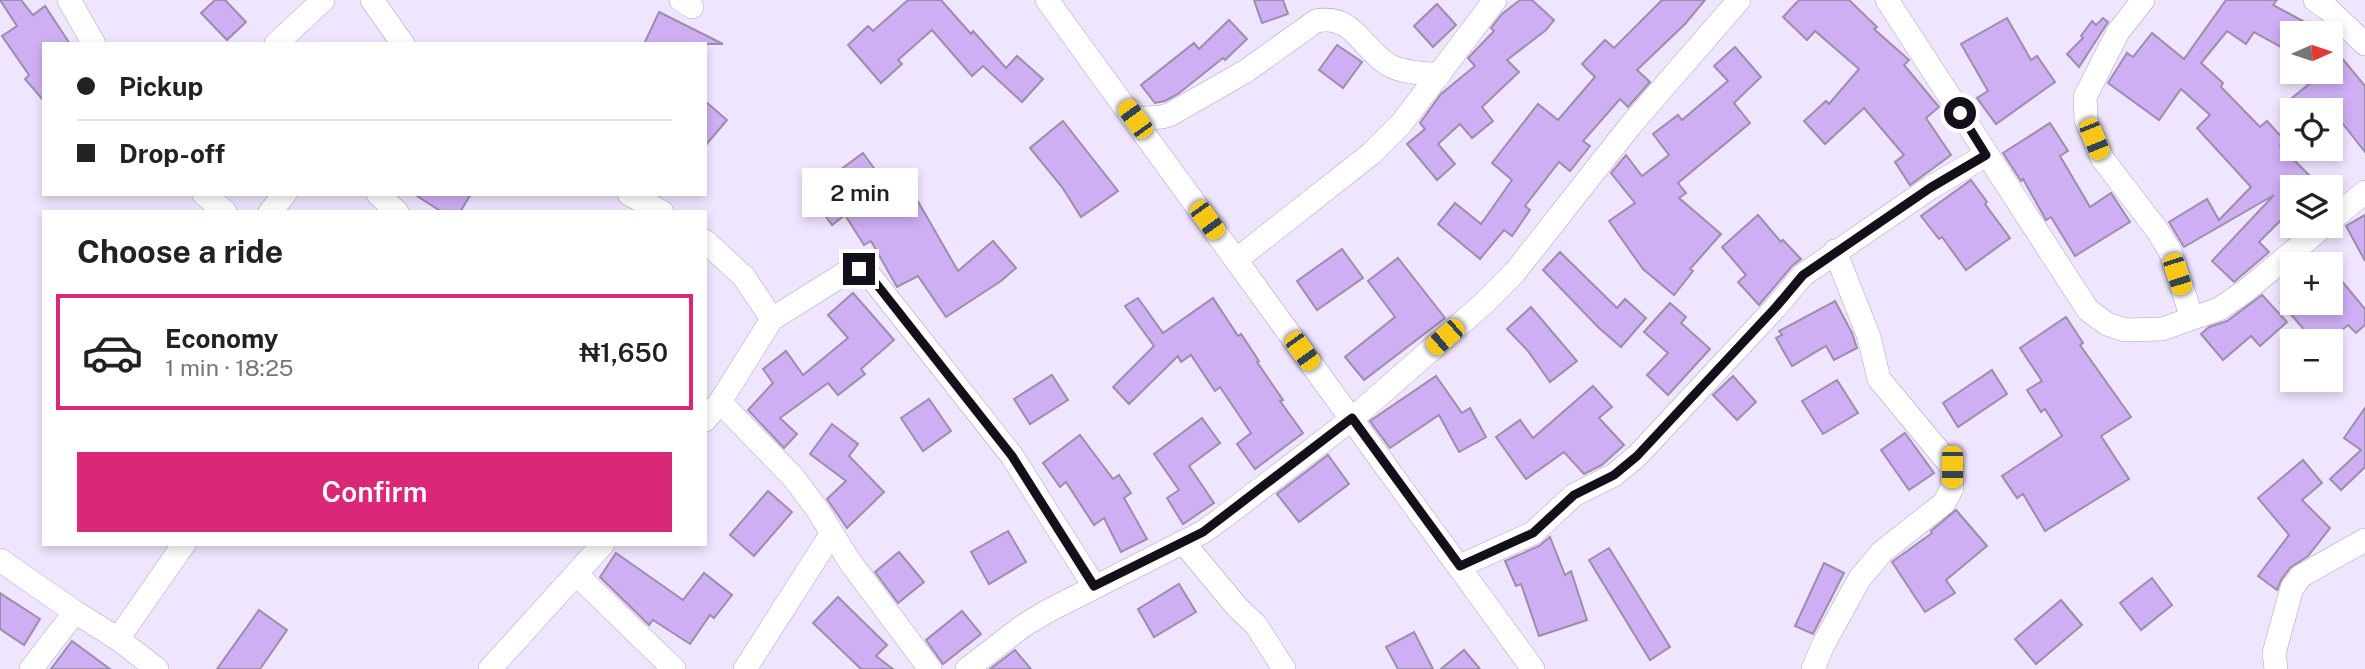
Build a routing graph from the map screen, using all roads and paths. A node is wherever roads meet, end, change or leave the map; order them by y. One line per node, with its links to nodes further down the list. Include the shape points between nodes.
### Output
1 (69, 0): 10 (street)
2 (323, 0): 11 (street)
3 (372, 0): 12 (street)
4 (1047, 0): 15 (street)
5 (1494, 0): 14 (street)
6 (1740, 0): 33 (street, via 1630,126 1515,272)
7 (2143, 0): 29 (street, via 2118,32 2085,97 2086,120 2102,158 2170,251)
8 (2315, 0): 13 (street)
9 (1894, 3): 16 (street)
10 (93, 42)
11 (278, 42)
12 (402, 42)
13 (2365, 44)
14 (1438, 75): 15 (street, via 1388,65 1343,22 1316,21 1246,71 1171,114); 28 (street, via 1372,153)
15 (1135, 119): 28 (street)
16 (1986, 155): 27 (street); 29 (street, via 2088,310 2125,330 2162,329)
17 (2365, 192): 24 (street)
18 (206, 196): 21 (street)
19 (283, 196): 22 (street)
20 (633, 196): 23 (street)
21 (223, 210)
22 (272, 210)
23 (658, 210)
24 (2343, 210)
25 (2309, 238): 29 (street, via 2244,292 2219,309)
26 (707, 243): 30 (street, via 744,277)
27 (1835, 251): 40 (street, via 1803,275 1637,456 1614,475 1574,495 1533,533); 54 (street, via 1869,337 1879,379 1952,467 1952,488 1944,503 1882,552 1860,578)
28 (1236, 260): 33 (street)
29 (2192, 318)
30 (772, 319): 31 (street); 42 (street, via 847,272 867,272 1012,456)
31 (720, 402): 32 (street); 34 (street, via 793,477)
32 (707, 418)
33 (1352, 418): 36 (street, via 1221,519); 40 (street)
34 (832, 533): 49 (street); 50 (street)
35 (2365, 540): 55 (street, via 2301,576 2292,588 2274,653)
36 (1183, 542): 42 (street); 52 (street, via 1256,625)
37 (183, 546): 44 (street)
38 (601, 546): 41 (street)
39 (0, 560): 43 (street)
40 (1460, 566): 53 (street)
41 (576, 574): 47 (street); 48 (street)
42 (1094, 586): 51 (street, via 1023,626)
43 (75, 612): 44 (street); 45 (street)
44 (118, 639): 46 (street)
45 (31, 669)
46 (157, 669)
47 (490, 669)
48 (674, 669)
49 (745, 669)
50 (930, 669)
51 (967, 669)
52 (1284, 669)
53 (1533, 669)
54 (1813, 669)
55 (2276, 669)

